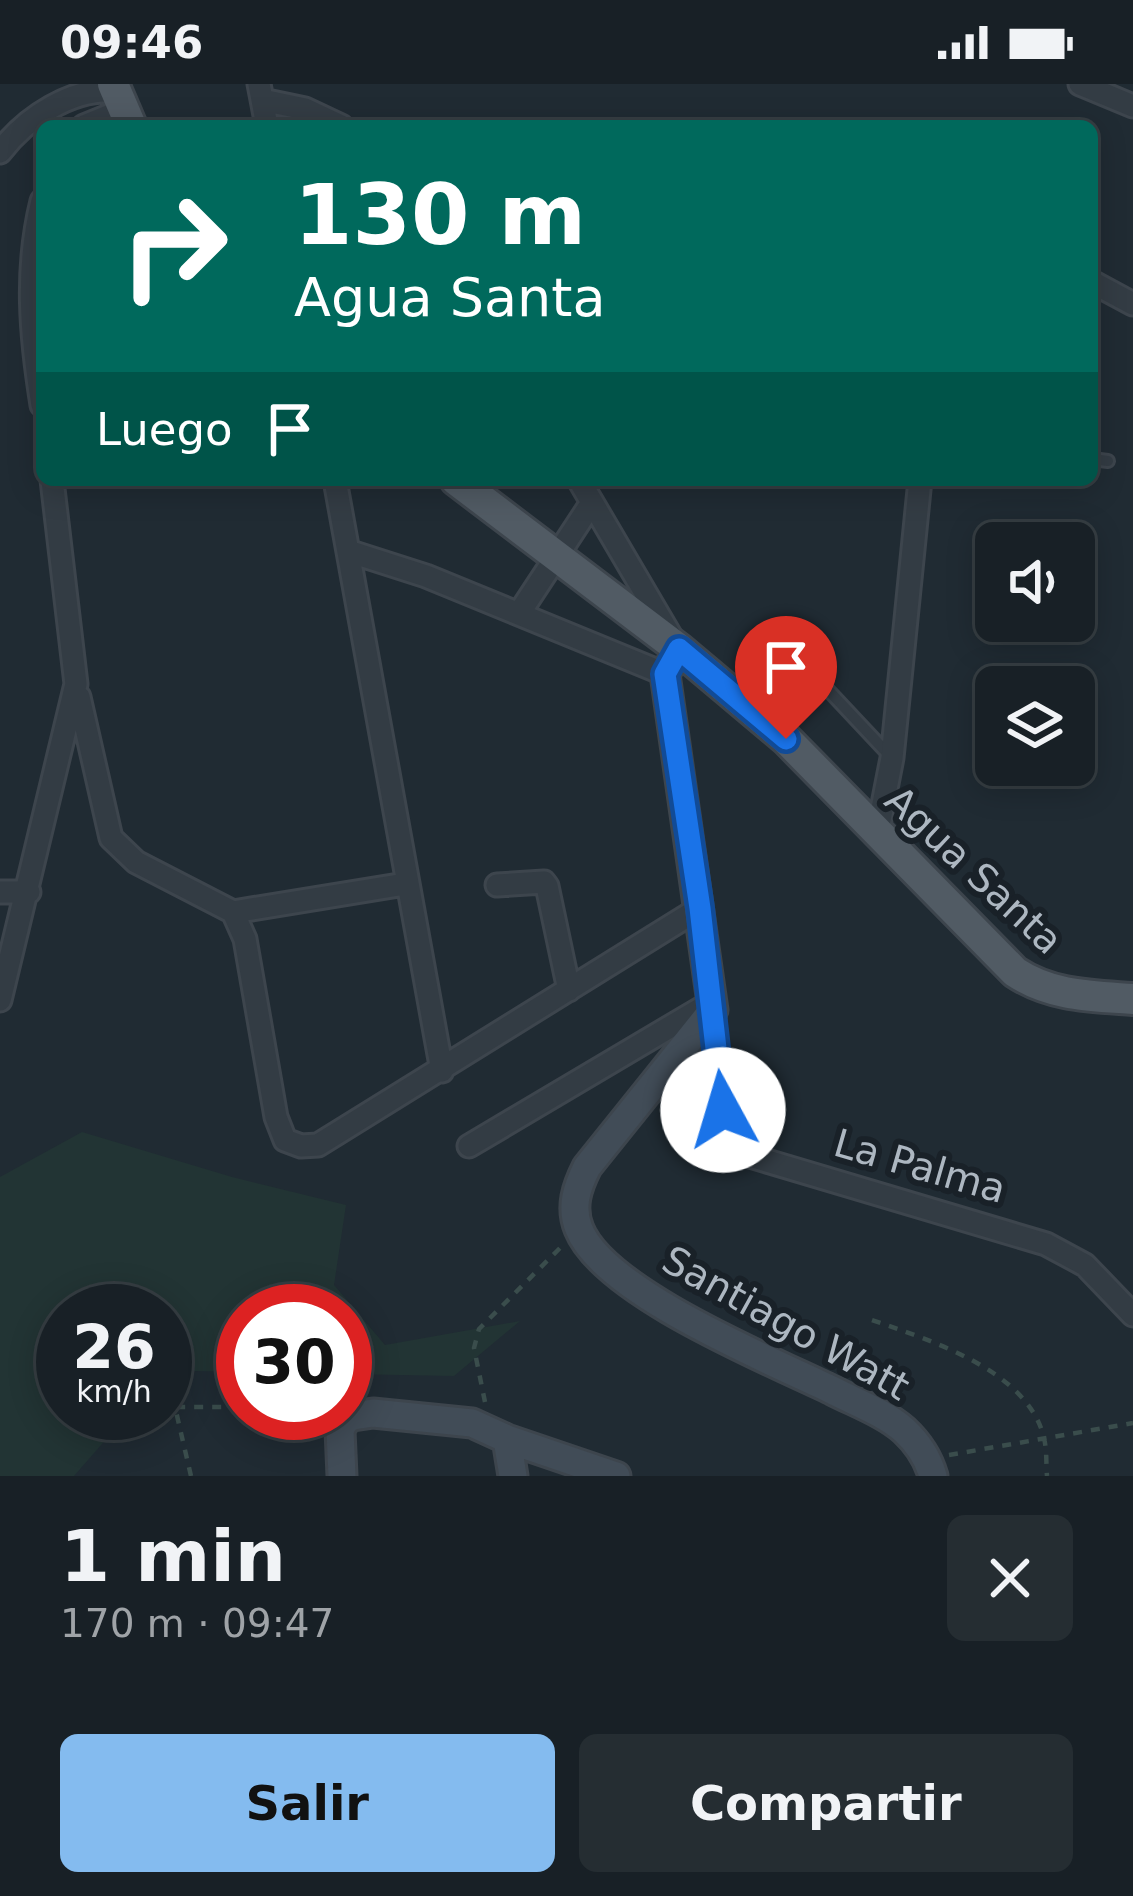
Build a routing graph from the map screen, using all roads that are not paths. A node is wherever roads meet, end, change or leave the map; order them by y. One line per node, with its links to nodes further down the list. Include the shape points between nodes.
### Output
1 (48, 84): 7 (street)
2 (1080, 84): 6 (street)
3 (78, 89): 5 (street); 7 (street); 8 (street)
4 (260, 92): 9 (street)
5 (122, 105)
6 (1133, 106)
7 (49, 110): 10 (street)
8 (85, 120)
9 (328, 120)
10 (0, 152)
11 (36, 224): 14 (street, via 29,289)
12 (1098, 285): 13 (street)
13 (1133, 304)
14 (36, 351)
15 (1098, 460): 16 (lane)
16 (1108, 461)
17 (53, 486): 27 (street)
18 (336, 486): 23 (street)
19 (464, 486): 24 (main road, Agua Santa)
20 (582, 486): 22 (street)
21 (919, 486): 29 (street)
22 (591, 505): 24 (street); 26 (street)
23 (348, 551): 25 (street); 31 (street)
24 (556, 556): 25 (street); 26 (main road, Agua Santa)
25 (520, 612): 26 (street)
26 (672, 662): 28 (main road, Agua Santa); 35 (street, La Palma)
27 (76, 684): 34 (street); 36 (street, via 111,838 136,862)
28 (750, 709): 29 (lane, via 792,677 814,675); 30 (main road, Agua Santa)
29 (892, 758): 30 (street)
30 (877, 835): 40 (main road, Agua Santa, via 1036,986)
31 (405, 884): 36 (street); 43 (street)
32 (497, 885): 39 (street, via 547,886)
33 (0, 892): 34 (street)
34 (29, 892): 38 (street)
35 (700, 908): 39 (street); 42 (street, La Palma)
36 (232, 912): 43 (street, via 245,939 285,1140 318,1145)
37 (0, 932): 38 (street)
38 (10, 959): 41 (street)
39 (569, 990): 43 (street)
40 (1133, 999)
41 (0, 1000)
42 (712, 1006): 44 (street); 45 (street, La Palma, via 723,1110 750,1156 1046,1244 1084,1265); 47 (street, Santiago Watt, via 587,1167 575,1196 579,1229 598,1258 643,1292 867,1407 903,1429)
43 (442, 1070)
44 (470, 1146)
45 (1133, 1315)
46 (498, 1434): 48 (street, via 406,1414 345,1420); 49 (street); 50 (street)
47 (931, 1467)
48 (342, 1476)
49 (513, 1476)
50 (616, 1476)

